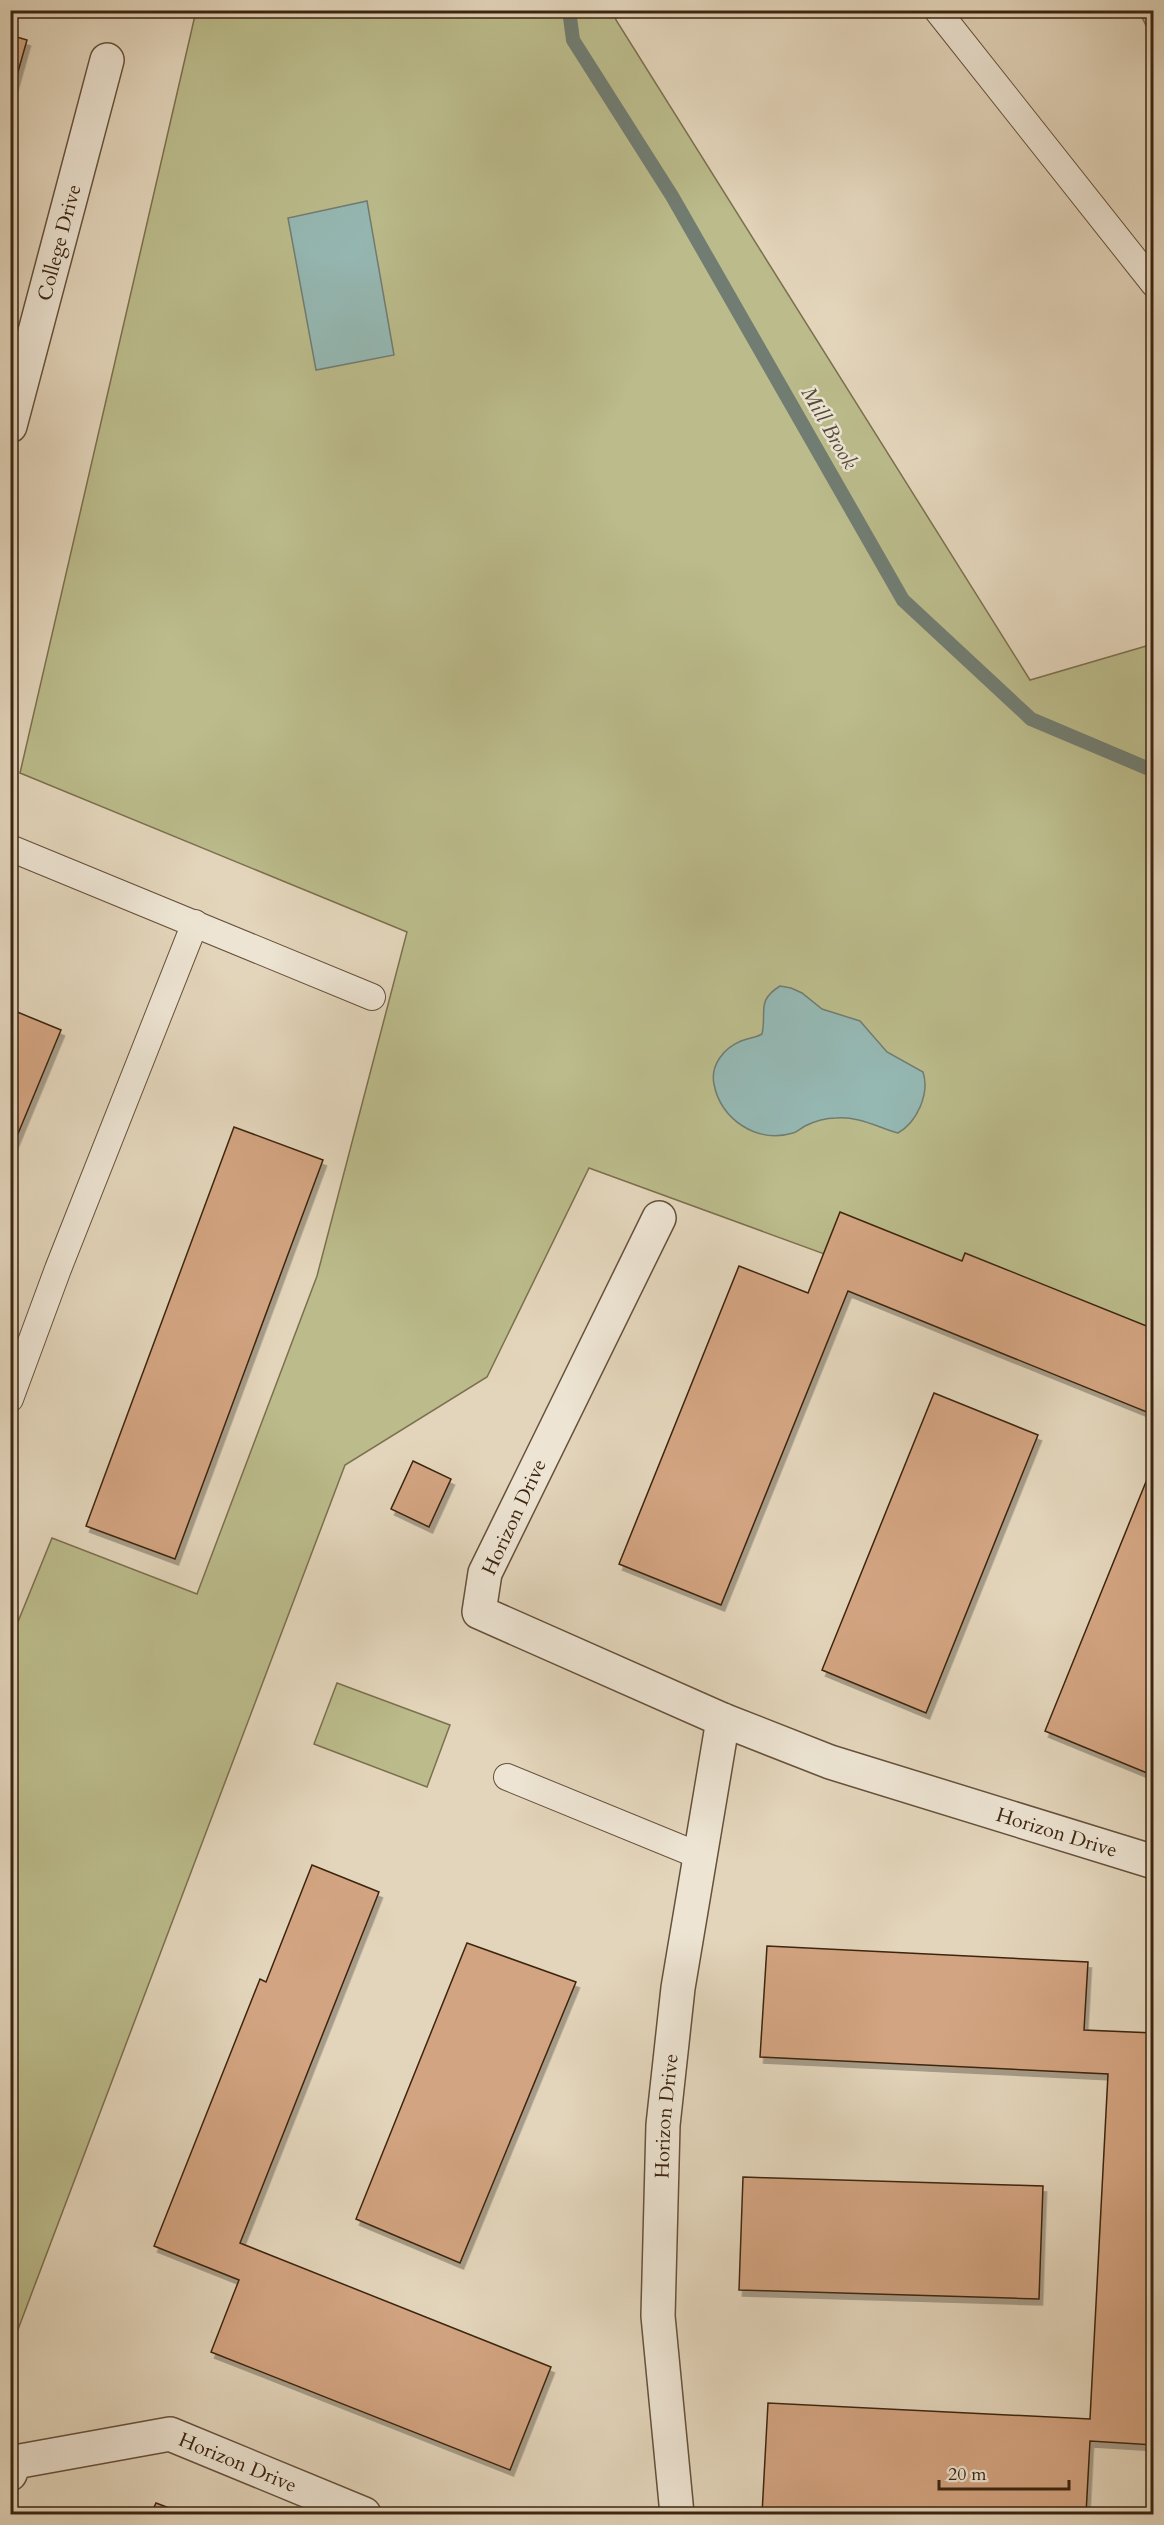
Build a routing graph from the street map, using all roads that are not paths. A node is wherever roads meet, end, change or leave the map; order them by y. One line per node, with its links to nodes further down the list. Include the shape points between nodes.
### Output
1 (937, 10): 3 (lane)
2 (107, 60): 4 (street, College Drive)
3 (1154, 284)
4 (10, 426)
5 (10, 848): 6 (lane)
6 (195, 923): 7 (lane); 9 (lane)
7 (372, 997)
8 (658, 1218): 10 (street, Horizon Drive, via 485,1573 479,1612)
9 (10, 1399)
10 (723, 1720): 12 (street, Horizon Drive); 13 (street, Horizon Drive, via 830,1762)
11 (507, 1777): 12 (lane)
12 (700, 1856): 16 (street, Horizon Drive, via 678,1988 663,2126 658,2316)
13 (1154, 1863)
14 (10, 2474): 15 (street, Horizon Drive, via 15,2462 170,2434)
15 (364, 2514)
16 (677, 2514)

